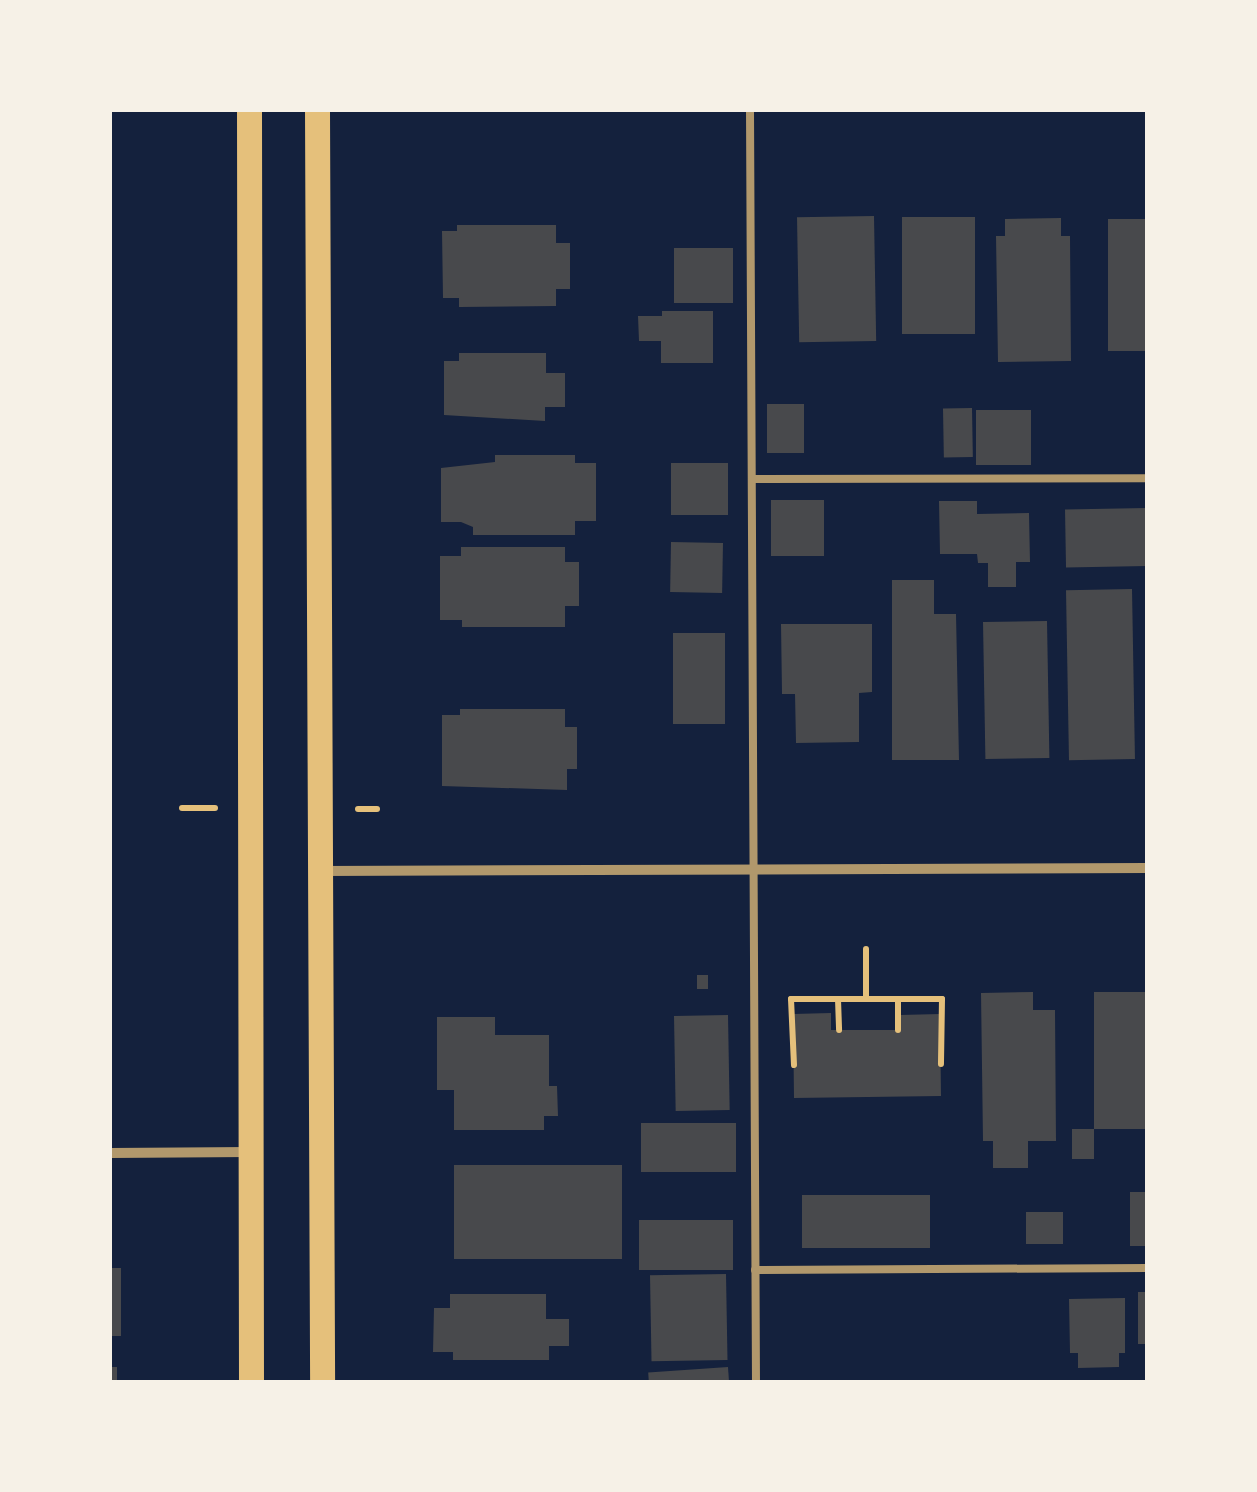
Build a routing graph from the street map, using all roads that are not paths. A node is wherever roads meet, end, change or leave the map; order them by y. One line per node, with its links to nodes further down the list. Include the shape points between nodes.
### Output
1 (248, 110): 9 (main road)
2 (318, 110): 8 (main road)
3 (750, 110): 5 (lane)
4 (1147, 478): 5 (lane)
5 (752, 480): 7 (lane)
6 (1147, 868): 7 (street)
7 (754, 870): 8 (street); 12 (lane)
8 (320, 871): 14 (main road)
9 (250, 1152): 10 (street); 13 (main road)
10 (110, 1153)
11 (1147, 1268): 12 (lane)
12 (755, 1270): 15 (lane)
13 (251, 1382)
14 (322, 1382)
15 (756, 1382)

